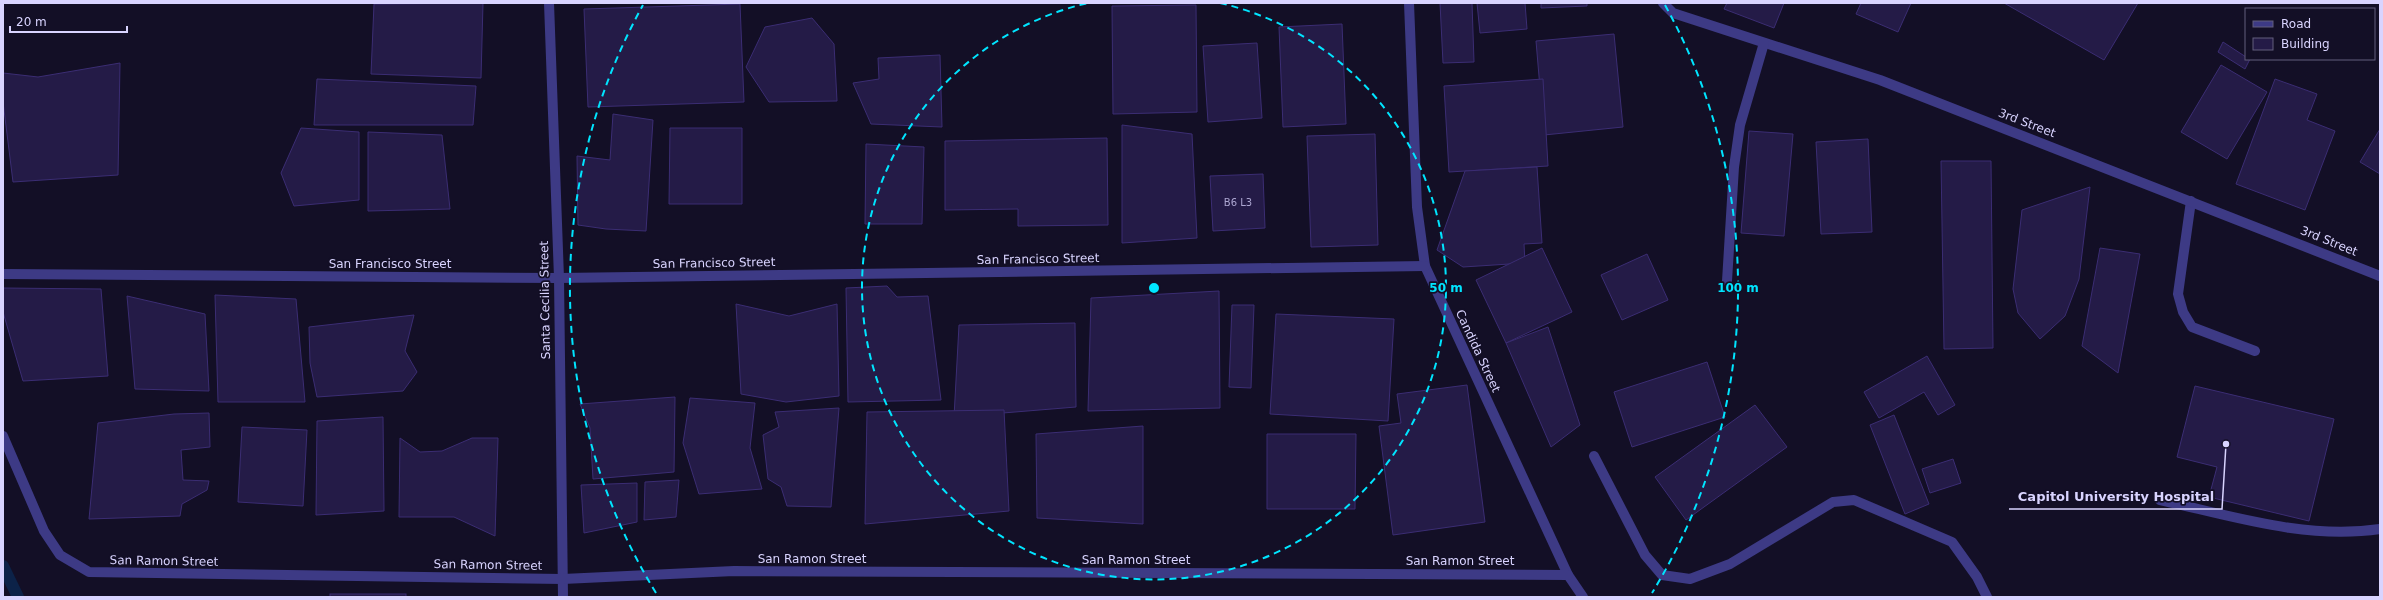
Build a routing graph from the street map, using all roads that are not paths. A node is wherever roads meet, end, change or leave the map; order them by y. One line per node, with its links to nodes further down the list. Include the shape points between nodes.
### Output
1 (549, 3): 9 (street, Santa Cecilia Street)
2 (1409, 3): 6 (street, Candida Street, via 1418,208)
3 (1663, 3): 4 (street, 3rd Street, via 1673,13)
4 (1764, 43): 5 (street, 3rd Street, via 1880,80); 10 (street, via 1740,125 1734,167)
5 (2191, 201): 8 (street, 3rd Street); 11 (street, via 2178,294 2183,312 2192,327)
6 (1425, 266): 9 (street, San Francisco Street); 16 (street, Candida Street)
7 (3, 274): 9 (street, San Francisco Street)
8 (2380, 276)
9 (559, 278): 17 (street, Santa Cecilia Street)
10 (1727, 281)
11 (2255, 351)
12 (3, 436): 17 (street, San Ramon Street, via 44,531 60,555 89,572)
13 (1594, 456): 20 (street, via 1645,555 1662,575 1690,579 1730,564 1833,502 1854,500 1952,542 1977,577)
14 (2160, 500): 15 (street, via 2287,528 2322,533)
15 (2380, 529)
16 (1568, 575): 17 (street, San Ramon Street, via 734,571); 19 (street, Candida Street)
17 (563, 579): 18 (street, Santa Cecilia Street)
18 (563, 597)
19 (1583, 597)
20 (1987, 597)

